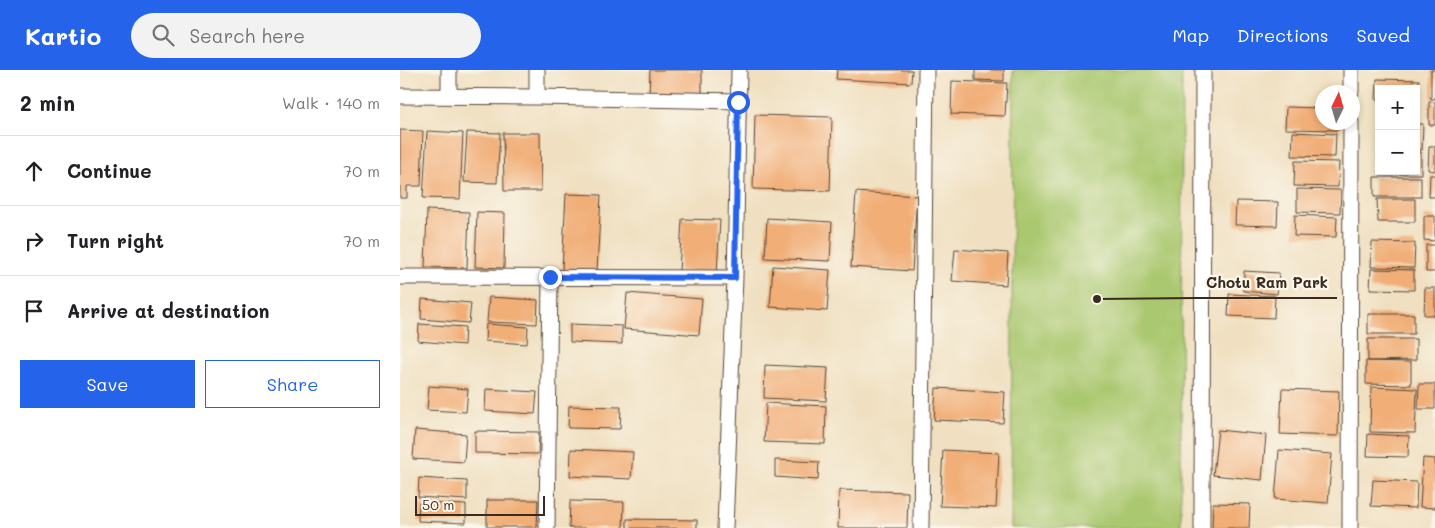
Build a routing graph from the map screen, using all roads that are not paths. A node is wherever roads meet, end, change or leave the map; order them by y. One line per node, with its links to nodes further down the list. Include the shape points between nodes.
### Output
1 (449, 70): 9 (street)
2 (537, 70): 10 (street)
3 (739, 70): 11 (street)
4 (926, 70): 18 (street)
5 (1203, 70): 19 (street)
6 (1351, 70): 7 (street)
7 (1351, 85)
8 (400, 96): 9 (street)
9 (449, 96): 10 (street)
10 (537, 97): 11 (street)
11 (738, 102): 15 (street)
12 (1351, 130): 20 (street)
13 (400, 277): 14 (street)
14 (550, 277): 15 (street); 16 (street)
15 (735, 278): 17 (street)
16 (547, 528)
17 (725, 528)
18 (922, 528)
19 (1202, 528)
20 (1350, 528)

